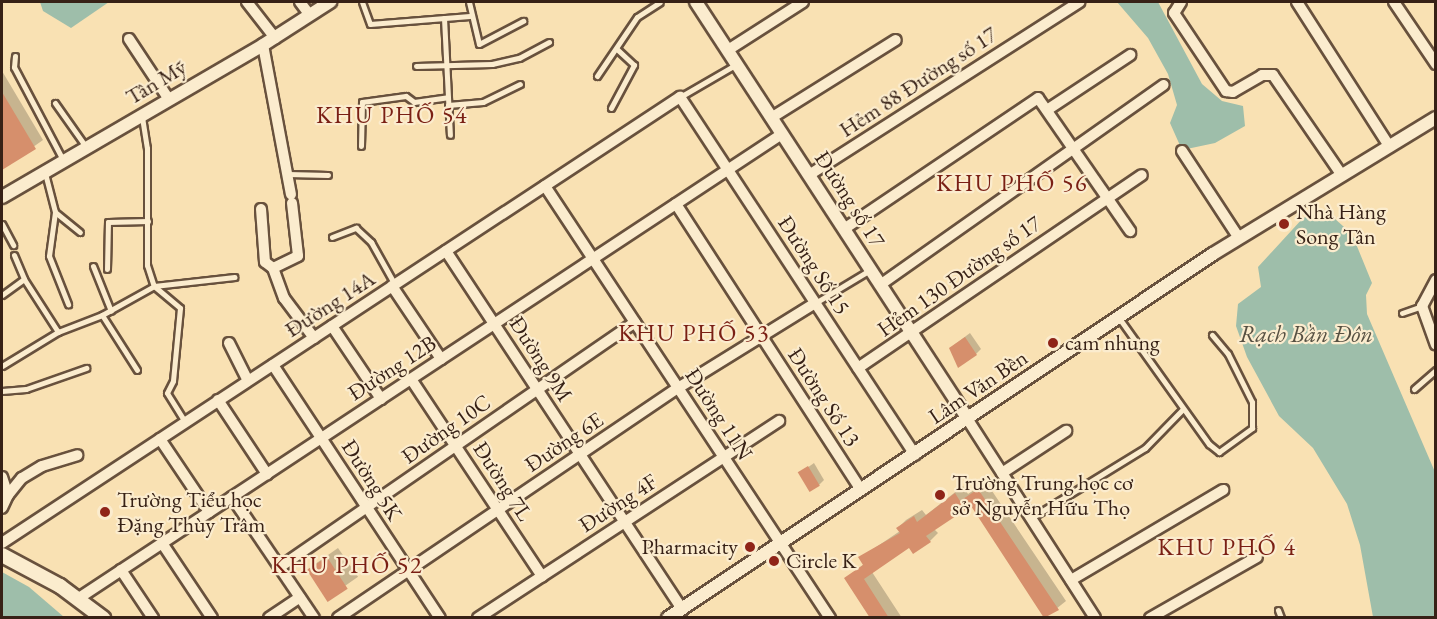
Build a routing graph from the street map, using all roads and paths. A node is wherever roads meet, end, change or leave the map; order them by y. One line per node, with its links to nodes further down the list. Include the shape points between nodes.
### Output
1 (247, 2): 17 (street)
2 (300, 2): 13 (street)
3 (330, 2): 13 (street, Tân Mỹ)
4 (362, 2): 15 (lane, via 370,24)
5 (469, 2): 14 (lane)
6 (660, 2): 22 (lane, via 637,17)
7 (696, 2): 23 (street, Đường số 17)
8 (802, 2): 23 (street)
9 (1079, 2): 56 (street, Hẻm 88 Đường số 17)
10 (1181, 2): 54 (street, via 1174,14 1226,91 1233,92 1262,75 1274,75)
11 (1296, 2): 46 (street)
12 (1394, 2): 28 (street)
13 (309, 14): 17 (street, Tân Mỹ)
14 (470, 16): 15 (lane); 16 (lane, via 479,44)
15 (444, 18): 26 (lane)
16 (523, 21)
17 (275, 38): 21 (street, Tân Mỹ)
18 (129, 39): 35 (street)
19 (896, 40): 41 (street)
20 (549, 42): 26 (lane, via 519,58 492,64)
21 (263, 45): 35 (street, Tân Mỹ); 53 (street)
22 (617, 49): 30 (lane); 38 (lane, via 634,65)
23 (728, 50): 27 (street, Đường số 17)
24 (1130, 55): 39 (street)
25 (15, 56): 50 (lane, via 14,67)
26 (446, 62): 29 (lane); 33 (lane)
27 (737, 64): 34 (lane); 41 (street, Đường số 17)
28 (1436, 64)
29 (416, 66)
30 (597, 76)
31 (520, 84): 37 (lane, via 483,102)
32 (1164, 85): 48 (street)
33 (448, 97): 37 (lane); 45 (lane, via 414,102 406,96 362,102)
34 (680, 97): 51 (street, Đường Số 15); 58 (street, Đường 14A)
35 (168, 98): 40 (street, Tân Mỹ)
36 (55, 104): 47 (lane)
37 (448, 105): 44 (lane)
38 (611, 108)
39 (1047, 110): 48 (street); 66 (street, via 1038,98)
40 (142, 115): 47 (street, Tân Mỹ); 64 (lane, via 147,148)
41 (771, 118): 43 (street, Đường số 17)
42 (1436, 118): 46 (street, Lâm Văn Bền)
43 (782, 134): 51 (street, Đường 12B); 56 (street, Đường số 17)
44 (450, 135)
45 (361, 146)
46 (1389, 146): 54 (street, Lâm Văn Bền)
47 (86, 147): 50 (street, Tân Mỹ)
48 (1072, 149): 60 (street); 83 (street)
49 (1182, 150): 70 (street)
50 (64, 161): 52 (street, Tân Mỹ)
51 (728, 170): 61 (street, Đường 12B); 86 (street, Đường Số 15)
52 (45, 172): 59 (street, Tân Mỹ); 63 (lane)
53 (286, 174): 55 (lane); 76 (street, via 298,256)
54 (1341, 174): 70 (street, Lâm Văn Bền)
55 (328, 175)
56 (809, 175): 66 (street, Đường số 17)
57 (1142, 175): 60 (street, Hẻm 130 Đường số 17)
58 (545, 186): 72 (street, Đường 14A); 74 (street, Đường 11N)
59 (2, 197)
60 (1106, 199): 67 (street); 97 (street, Hẻm 130 Đường số 17)
61 (676, 204): 74 (street, Đường 12B); 99 (street, Đường Số 13)
62 (261, 209): 76 (street, via 265,262)
63 (54, 212): 68 (lane); 87 (lane, via 49,256)
64 (148, 221): 77 (lane, via 108,222); 84 (lane, via 147,265)
65 (2, 224): 71 (lane)
66 (844, 229): 78 (street, Đường số 17)
67 (1130, 231)
68 (80, 232)
69 (332, 237): 82 (lane, via 356,228 370,242)
70 (1239, 238): 92 (street, Lâm Văn Bền)
71 (13, 245)
72 (446, 251): 82 (street, Đường 14A); 94 (street, Đường 9M)
73 (14, 255): 80 (lane)
74 (593, 259): 93 (street, Đường 11N); 94 (street, Đường 12B)
75 (93, 266): 89 (lane)
76 (273, 267): 100 (street, via 284,298)
77 (106, 269)
78 (870, 270): 83 (street, Đường số 17); 86 (lane)
79 (234, 277): 84 (lane)
80 (24, 279): 85 (lane); 96 (lane)
81 (1436, 280): 88 (street)
82 (394, 285): 95 (street, Đường 14A); 103 (street)
83 (880, 285): 97 (street, Đường số 17)
84 (154, 286): 89 (lane); 121 (lane, via 180,308 173,381 167,393)
85 (2, 295)
86 (815, 303): 99 (street, Đường 6E); 107 (street, Đường Số 15)
87 (68, 304)
88 (1422, 306): 90 (lane); 102 (street)
89 (111, 310): 91 (lane)
90 (1402, 313)
91 (102, 315): 96 (lane); 108 (lane)
92 (1119, 318): 118 (lane); 120 (street, Lâm Văn Bền)
93 (635, 322): 112 (street, Đường 11N); 113 (street, Đường 10C)
94 (494, 324): 103 (street, Đường 12B); 113 (street, Đường 9M)
95 (332, 326): 100 (street, Đường 14A); 116 (street)
96 (58, 332): 105 (lane)
97 (911, 333): 107 (street, Hẻm 130 Đường số 17); 120 (street, Đường số 17)
98 (1212, 335): 118 (lane, via 1228,354 1252,402 1252,428 1219,452)
99 (761, 337): 112 (street, Đường 6E); 133 (street, Đường Số 13)
100 (314, 338): 104 (street, Đường 14A)
101 (229, 343): 111 (street)
102 (1436, 345)
103 (441, 359): 110 (street, Đường 12B)
104 (273, 365): 111 (street, Đường 14A); 123 (street, Đường 5K)
105 (2, 366)
106 (86, 368): 115 (lane, via 27,389)
107 (858, 368): 128 (street, Đường Số 15)
108 (137, 370)
109 (1436, 370): 114 (lane)
110 (411, 378): 116 (street, Đường 12B); 125 (street, Đường 7L)
111 (248, 381): 117 (street, Đường 14A)
112 (678, 388): 126 (street, Đường 6E); 129 (street, Đường 11N)
113 (538, 389): 125 (street, Đường 10C); 126 (street, Đường 9M)
114 (1414, 389)
115 (2, 391)
116 (381, 399): 123 (street, Đường 12B)
117 (218, 400): 121 (street, Đường 14A); 131 (street)
118 (1183, 409): 141 (lane, via 1145,448)
119 (779, 420): 129 (street, Đường 4F)
120 (968, 420): 128 (street, Lâm Văn Bền); 130 (street)
121 (185, 422): 124 (street, Đường 14A)
122 (1066, 431): 130 (street)
123 (321, 438): 131 (street, Đường 12B); 137 (street, Đường 5K)
124 (160, 439): 140 (street); 143 (street, Đường 14A)
125 (456, 446): 137 (street, Đường 10C); 139 (street, Đường 7L)
126 (580, 454): 139 (street, Đường 6E); 142 (street, Đường 9M)
127 (77, 455): 135 (street, via 42,466 22,478)
128 (915, 455): 133 (street, Lâm Văn Bền)
129 (724, 457): 142 (street, Đường 4F); 145 (street, Đường 11N)
130 (1002, 473): 141 (street)
131 (267, 474): 136 (street, Đường 12B)
132 (2, 477): 135 (street)
133 (861, 490): 145 (street, Lâm Văn Bền)
134 (1223, 490): 152 (street)
135 (8, 495): 138 (street)
136 (232, 497): 140 (street, Đường 12B); 148 (street)
137 (367, 507): 148 (street, Đường 10C); 150 (street, Đường 5K)
138 (2, 508)
139 (498, 510): 150 (street, Đường 6E); 151 (street, Đường 7L)
140 (208, 512): 144 (street, Đường 12B)
141 (1031, 518): 152 (street)
142 (625, 522): 151 (street, Đường 4F); 155 (street, Đường 9M)
143 (2, 543)
144 (162, 543): 149 (street, Đường 12B); 160 (street)
145 (781, 543): 155 (street, Lâm Văn Bền); 167 (street, Đường 11N)
146 (2, 555): 154 (main road)
147 (1257, 558): 168 (street)
148 (280, 567): 153 (street)
149 (121, 570): 154 (street, Đường 12B); 159 (street)
150 (408, 570): 163 (street, Đường 6E); 164 (street, Đường 5K)
151 (542, 576): 165 (street, Đường 4F)
152 (1071, 580): 157 (street)
153 (300, 597): 161 (street); 162 (street)
154 (79, 598): 158 (main road)
155 (682, 609): 166 (street, Lâm Văn Bền)
156 (1278, 610): 169 (lane)
157 (1095, 617)
158 (103, 618)
159 (153, 618)
160 (212, 618)
161 (269, 618)
162 (314, 618)
163 (338, 618)
164 (440, 618)
165 (478, 618)
166 (668, 618)
167 (830, 618)
168 (1150, 618)
169 (1281, 618)

